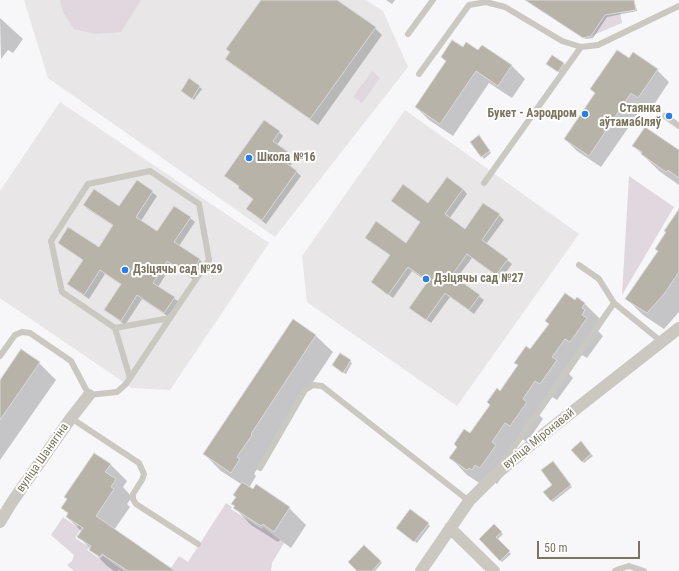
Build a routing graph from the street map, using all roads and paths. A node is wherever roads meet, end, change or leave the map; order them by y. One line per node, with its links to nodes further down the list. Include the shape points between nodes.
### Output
1 (433, 0): 3 (lane)
2 (679, 6): 4 (lane, via 598,44)
3 (408, 34)
4 (581, 47): 5 (lane, via 562,41 505,7 486,2 469,5); 8 (lane)
5 (419, 74)
6 (665, 116): 7 (lane)
7 (679, 126)
8 (484, 183)
9 (579, 265): 10 (lane, via 598,279)
10 (614, 303): 14 (lane); 20 (lane)
11 (170, 318): 12 (lane); 12 (lane, via 208,260 199,204 150,171 88,184 51,241 62,292); 16 (lane)
12 (115, 328): 16 (lane)
13 (679, 328): 14 (street, вуліца Міронавай)
14 (662, 342): 20 (street, вуліца Міронавай)
15 (0, 356): 17 (lane, via 15,335 22,332 30,333 72,361)
16 (130, 378): 17 (lane, via 117,392)
17 (89, 395): 18 (street, вуліца Шанягіна)
18 (71, 418): 22 (street, вуліца Шанягіна); 24 (lane, via 139,463 144,474 133,494 136,504)
19 (260, 468): 21 (lane, via 305,390 313,384 322,386)
20 (493, 477): 21 (street, вуліца Міронавай)
21 (469, 501): 23 (street, вуліца Міронавай)
22 (0, 522)
23 (450, 528): 25 (street, вуліца Міронавай); 26 (street)
24 (198, 544)
25 (422, 571)
26 (494, 571)
27 (615, 571): 28 (lane, via 629,566)
28 (644, 571)

